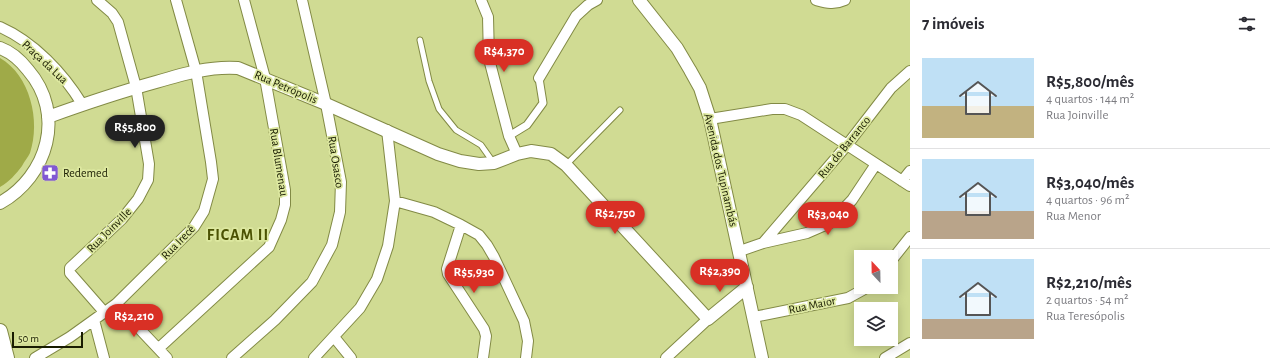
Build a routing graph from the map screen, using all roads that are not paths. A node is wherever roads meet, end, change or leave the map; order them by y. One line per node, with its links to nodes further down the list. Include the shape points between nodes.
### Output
1 (97, 0): 17 (street, Rua Joinville, via 118,22)
2 (176, 0): 13 (street, Rua Irecê)
3 (244, 0): 15 (street, Rua Blumenau)
4 (302, 0): 19 (street, Rua Osasco)
5 (482, 0): 24 (street, via 488,17 489,59)
6 (597, 0): 16 (street, via 576,16)
7 (639, 0): 22 (street, Avenida dos Tupinambás, via 687,64 700,88)
8 (816, 0): 9 (street, via 830,3)
9 (844, 0)
10 (0, 27): 18 (street, Praça da Lua, via 28,44 57,70)
11 (420, 40): 27 (lane, via 429,81 440,109 456,130 481,145)
12 (0, 48): 21 (street, Praça da Lua, via 20,61 34,77 44,96)
13 (196, 71): 15 (street, Rua Petrópolis, via 238,68); 17 (street, Rua Petrópolis); 41 (street, Rua Irecê, via 213,179 204,211 194,227)
14 (910, 71): 25 (street, Rua do Barranco, via 891,88)
15 (265, 78): 19 (street, Rua Petrópolis); 49 (street, Rua Blumenau, via 285,190 281,220 269,247)
16 (540, 78): 24 (street, via 543,103 527,125)
17 (136, 87): 18 (street, Rua Petrópolis); 42 (street, Rua Joinville, via 149,164 148,180 138,199 122,219 70,268 70,273)
18 (82, 104): 21 (street, Rua Petrópolis)
19 (326, 104): 23 (street, Rua Petrópolis); 54 (street, Rua Osasco, via 341,182 340,212 332,245 312,282 276,320)
20 (620, 110): 28 (lane)
21 (48, 117): 33 (street, Praça da Lua, via 48,138 42,158 32,176 18,191)
22 (710, 118): 25 (street, via 785,109 801,115); 37 (street, Avenida dos Tupinambás)
23 (387, 130): 27 (street, Rua Petrópolis, via 438,154 460,161); 32 (street)
24 (509, 136): 26 (street)
25 (847, 145): 29 (street); 36 (street, Rua do Barranco)
26 (518, 154): 27 (street, Rua Petrópolis); 28 (street, Rua Petrópolis, via 542,152 551,154)
27 (494, 163)
28 (566, 164): 44 (street, Rua Petrópolis)
29 (876, 164): 31 (street); 36 (street, via 852,200 830,223 807,233)
30 (910, 171): 31 (street)
31 (906, 184)
32 (395, 201): 34 (street, via 434,212); 47 (street, via 388,246 377,279 360,308)
33 (0, 203)
34 (461, 225): 57 (street, via 447,269 484,329 486,336); 58 (street, via 479,236 487,245 518,305 528,341)
35 (910, 237): 38 (street)
36 (764, 242): 37 (street)
37 (740, 251): 39 (street, Avenida dos Tupinambás)
38 (898, 252)
39 (747, 287): 43 (street, Avenida dos Tupinambás); 44 (street)
40 (855, 294): 43 (street, Rua Maior, via 848,298)
41 (116, 304): 42 (street, Rua Irecê); 49 (street)
42 (105, 313): 45 (street, Rua Irecê)
43 (754, 317): 60 (street, Avenida dos Tupinambás)
44 (708, 319): 59 (street)
45 (94, 320): 51 (street, Rua Irecê); 52 (street)
46 (0, 331): 50 (main road)
47 (334, 337): 55 (street); 56 (street)
48 (910, 343): 61 (street)
49 (159, 348): 53 (street)
50 (7, 358)
51 (35, 358)
52 (104, 358)
53 (167, 358)
54 (232, 358)
55 (314, 358)
56 (351, 358)
57 (483, 358)
58 (526, 358)
59 (666, 358)
60 (762, 358)
61 (885, 358)

